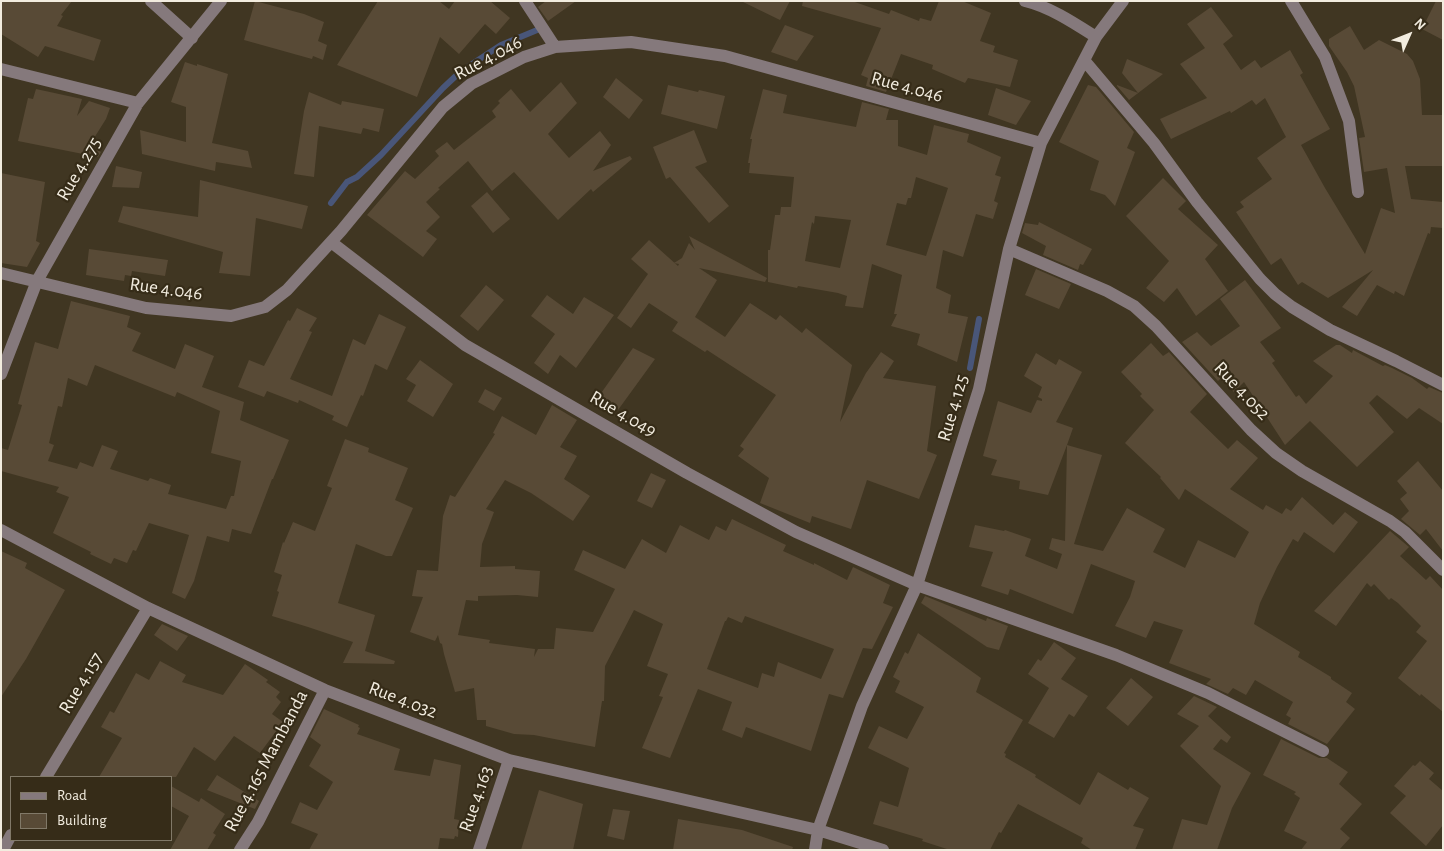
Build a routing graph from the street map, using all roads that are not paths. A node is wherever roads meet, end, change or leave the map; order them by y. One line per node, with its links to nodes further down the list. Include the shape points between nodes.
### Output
1 (151, 1): 8 (street)
2 (221, 1): 8 (street, Rue 4.275)
3 (525, 1): 9 (street)
4 (1025, 1): 7 (street, via 1067,19)
5 (1123, 1): 7 (street, Rue 4.125)
6 (1291, 1): 14 (street, via 1324,57 1349,121)
7 (1096, 37): 10 (street, Rue 4.125)
8 (192, 38): 12 (street, Rue 4.275)
9 (555, 47): 13 (street, Rue 4.046, via 631,42 725,56); 15 (street, Rue 4.046, via 524,57 471,84 443,107)
10 (1084, 60): 13 (street, Rue 4.125); 20 (street, via 1275,294 1330,330)
11 (1, 69): 12 (street)
12 (138, 103): 18 (street, Rue 4.275)
13 (1041, 143): 16 (street, Rue 4.125)
14 (1358, 192)
15 (331, 242): 18 (street, Rue 4.046, via 287,290 265,308 231,316 146,308); 23 (street, Rue 4.049, via 465,344 788,528)
16 (1009, 248): 22 (street, Rue 4.052, via 1134,306 1276,453 1390,521); 23 (street, Rue 4.125, via 979,390)
17 (1, 273): 18 (street, Rue 4.046)
18 (37, 282): 19 (street, Rue 4.275)
19 (1, 374)
20 (1443, 385)
21 (1, 530): 24 (street, Rue 4.032)
22 (1443, 570)
23 (917, 585): 26 (street, Rue 4.049, via 1116,654 1208,693); 29 (street, Rue 4.125, via 862,706)
24 (148, 608): 25 (street, Rue 4.032); 28 (street, Rue 4.157)
25 (325, 690): 27 (street, Rue 4.032); 32 (street, Rue 4.165 Mambanda, via 258,822)
26 (1323, 751)
27 (510, 760): 29 (street, Rue 4.032); 33 (street, Rue 4.163)
28 (47, 776)
29 (818, 830): 34 (street, Rue 4.125); 35 (street, Rue 4.032)
30 (10, 837): 31 (street)
31 (3, 850)
32 (240, 850)
33 (478, 850)
34 (815, 850)
35 (882, 850)

